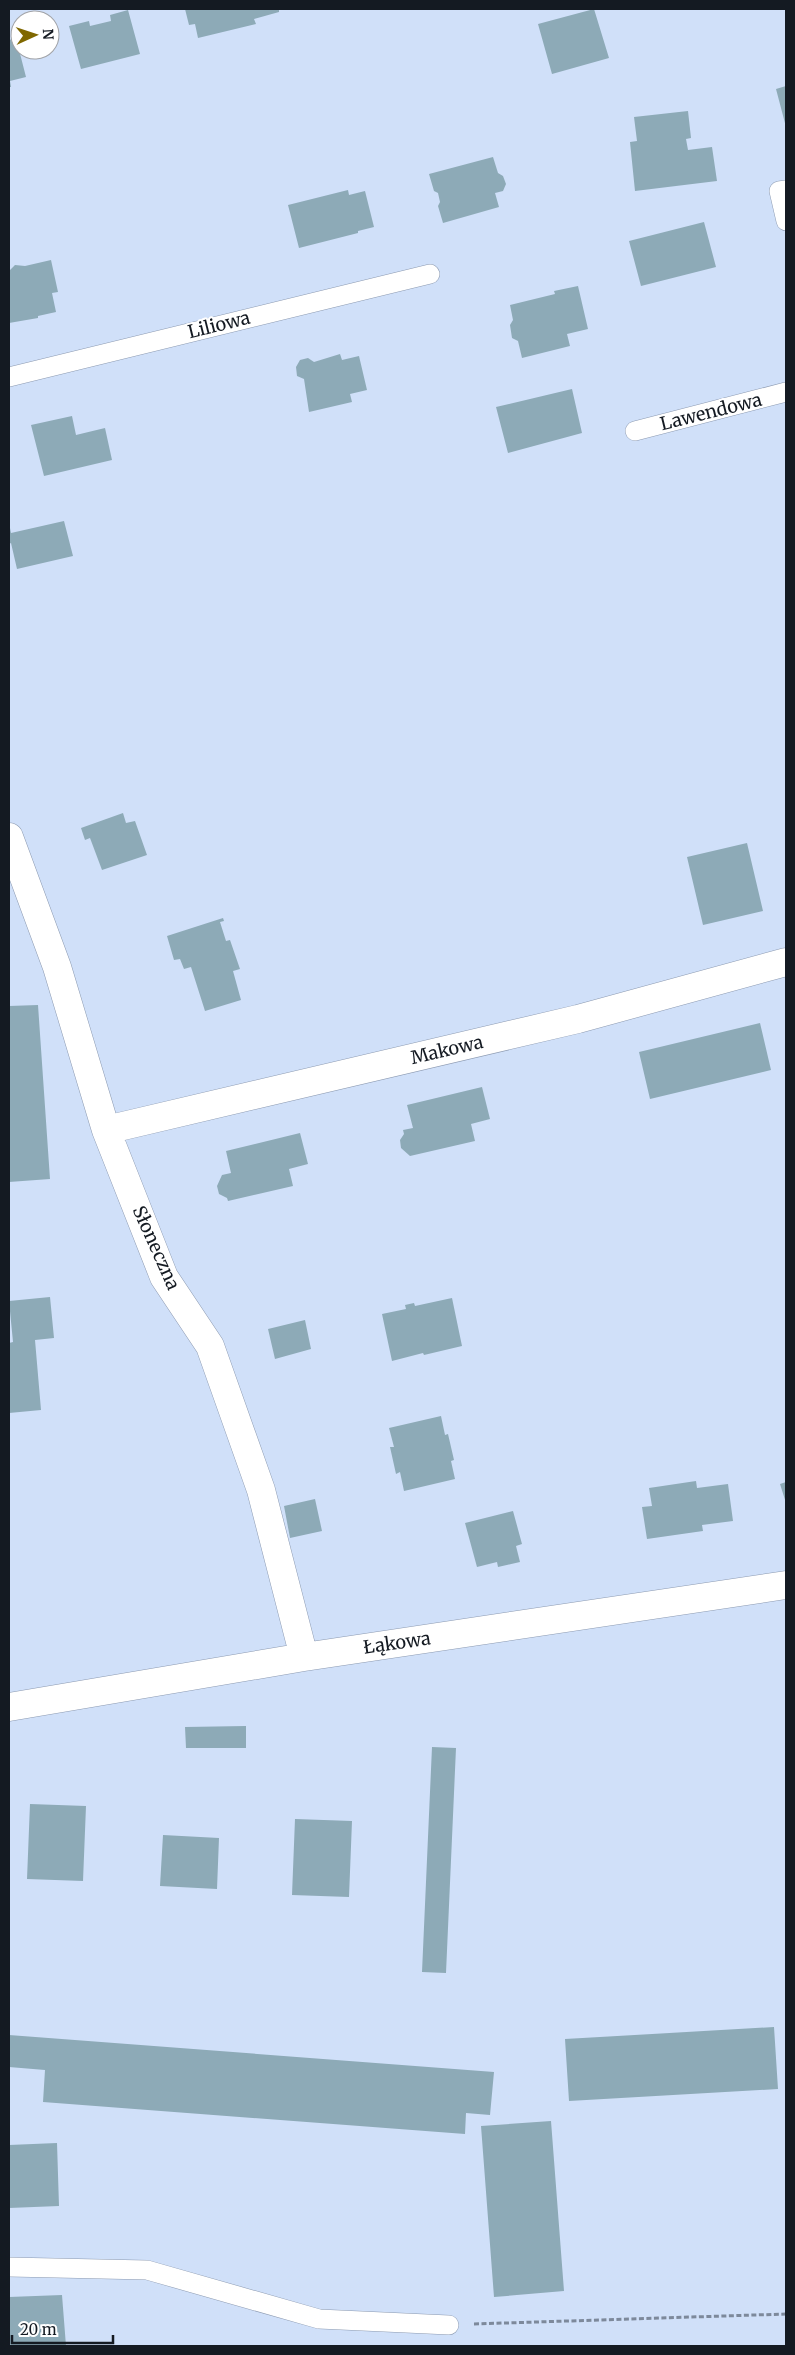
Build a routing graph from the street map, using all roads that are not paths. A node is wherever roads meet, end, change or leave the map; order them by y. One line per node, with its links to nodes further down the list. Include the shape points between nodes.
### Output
1 (786, 190): 2 (lane, via 779,191)
2 (786, 221)
3 (430, 274): 4 (lane, Liliowa)
4 (9, 377)
5 (786, 392): 6 (lane, Lawendowa)
6 (635, 431)
7 (9, 836): 9 (street, Słoneczna, via 57,968)
8 (786, 962): 9 (street, Makowa, via 578,1019)
9 (106, 1130): 11 (street, Słoneczna, via 164,1277 210,1346 262,1490)
10 (786, 1585): 11 (street, Łąkowa)
11 (304, 1657): 12 (street, Łąkowa)
12 (9, 1707)
13 (9, 2267): 14 (lane, via 147,2270 319,2319)
14 (449, 2325)

